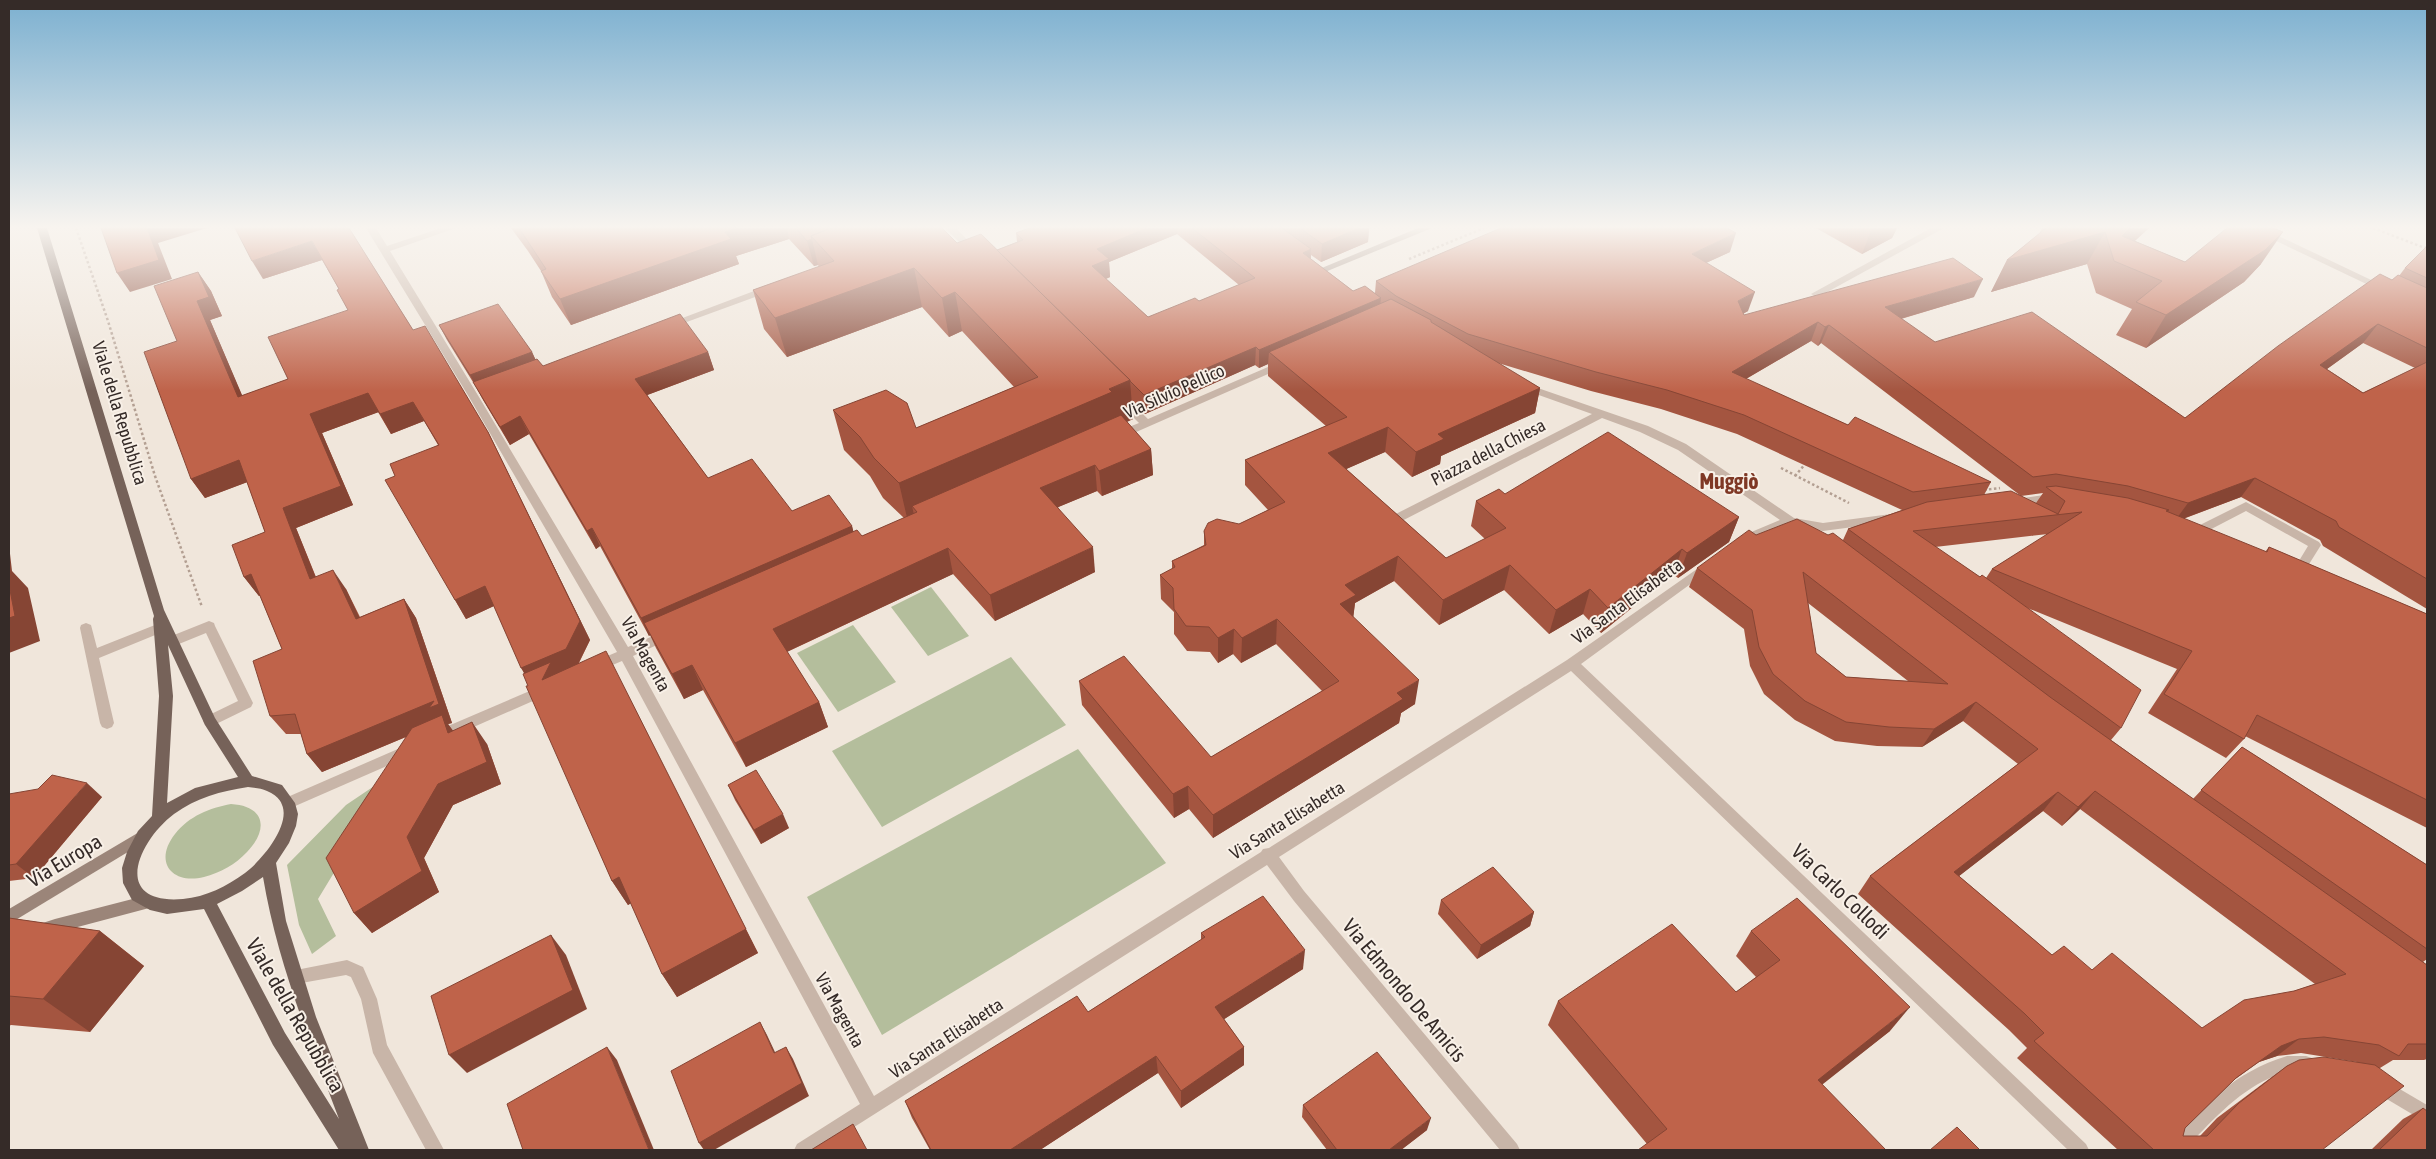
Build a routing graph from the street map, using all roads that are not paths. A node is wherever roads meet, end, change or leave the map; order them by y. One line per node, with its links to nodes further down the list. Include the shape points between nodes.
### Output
1 (58, 282): 23 (main road, Viale della Repubblica)
2 (406, 282): 28 (street, Via Magenta, via 478,395)
3 (1838, 282): 7 (street)
4 (2369, 282): 6 (street)
5 (778, 286): 8 (street)
6 (2392, 293)
7 (1816, 294)
8 (659, 329)
9 (1297, 357): 13 (street, Via Silvio Pellico)
10 (1511, 381): 12 (street)
11 (1114, 392): 13 (street)
12 (1601, 414): 18 (street, via 1682,447); 19 (street, Piazza della Chiesa)
13 (1147, 424): 14 (street, Via Silvio Pellico)
14 (1103, 443)
15 (2071, 504): 16 (street, via 2044,499)
16 (1998, 505)
17 (1906, 516): 18 (street, via 1823,527)
18 (1790, 521): 21 (street); 30 (street, Via Santa Elisabetta, via 1744,539)
19 (1390, 522)
20 (2210, 541): 22 (street, via 2187,532 2246,506 2315,546)
21 (1821, 543)
22 (2297, 574)
23 (158, 610): 25 (main road, Viale della Repubblica); 27 (main road, Viale della Repubblica)
24 (86, 628): 29 (street)
25 (160, 628): 29 (street); 37 (main road, Viale della Repubblica, via 166,696)
26 (674, 632): 28 (street)
27 (174, 641): 33 (main road, Viale della Repubblica); 33 (street, via 209,626 246,703)
28 (625, 654): 31 (street); 48 (street, Via Magenta)
29 (92, 656): 34 (street)
30 (1572, 664): 39 (street, Via Santa Elisabetta); 55 (street, Via Carlo Collodi)
31 (579, 674)
32 (561, 682): 36 (street)
33 (210, 721): 35 (main road, Viale della Repubblica)
34 (106, 724)
35 (248, 782): 36 (main road, via 266,784 280,791); 37 (main road, via 202,791)
36 (288, 803): 40 (main road, via 290,820 284,841)
37 (159, 818): 38 (main road)
38 (142, 837): 42 (main road, via 131,857 128,876 134,891); 43 (street, Via Europa)
39 (1268, 854): 48 (street, Via Santa Elisabetta); 54 (street, Via Edmondo De Amicis, via 1299,896)
40 (268, 862): 41 (main road, via 244,882); 45 (main road, Viale della Repubblica, via 278,921)
41 (208, 900): 42 (main road, via 175,907); 50 (main road, Viale della Repubblica, via 279,1039)
42 (148, 902): 44 (street)
43 (9, 918)
44 (9, 941)
45 (296, 977): 51 (main road, Viale della Repubblica, via 308,1017); 52 (street, Viale della Repubblica, via 347,967 357,972 369,999 380,1047)
46 (2320, 1065): 56 (street, via 2275,1066 2258,1074 2210,1111)
47 (2369, 1079): 49 (street)
48 (871, 1108): 53 (street, Via Santa Elisabetta)
49 (2427, 1115)
50 (349, 1150)
51 (360, 1150)
52 (435, 1150)
53 (803, 1150)
54 (1511, 1150)
55 (2080, 1150)
56 (2172, 1150)

